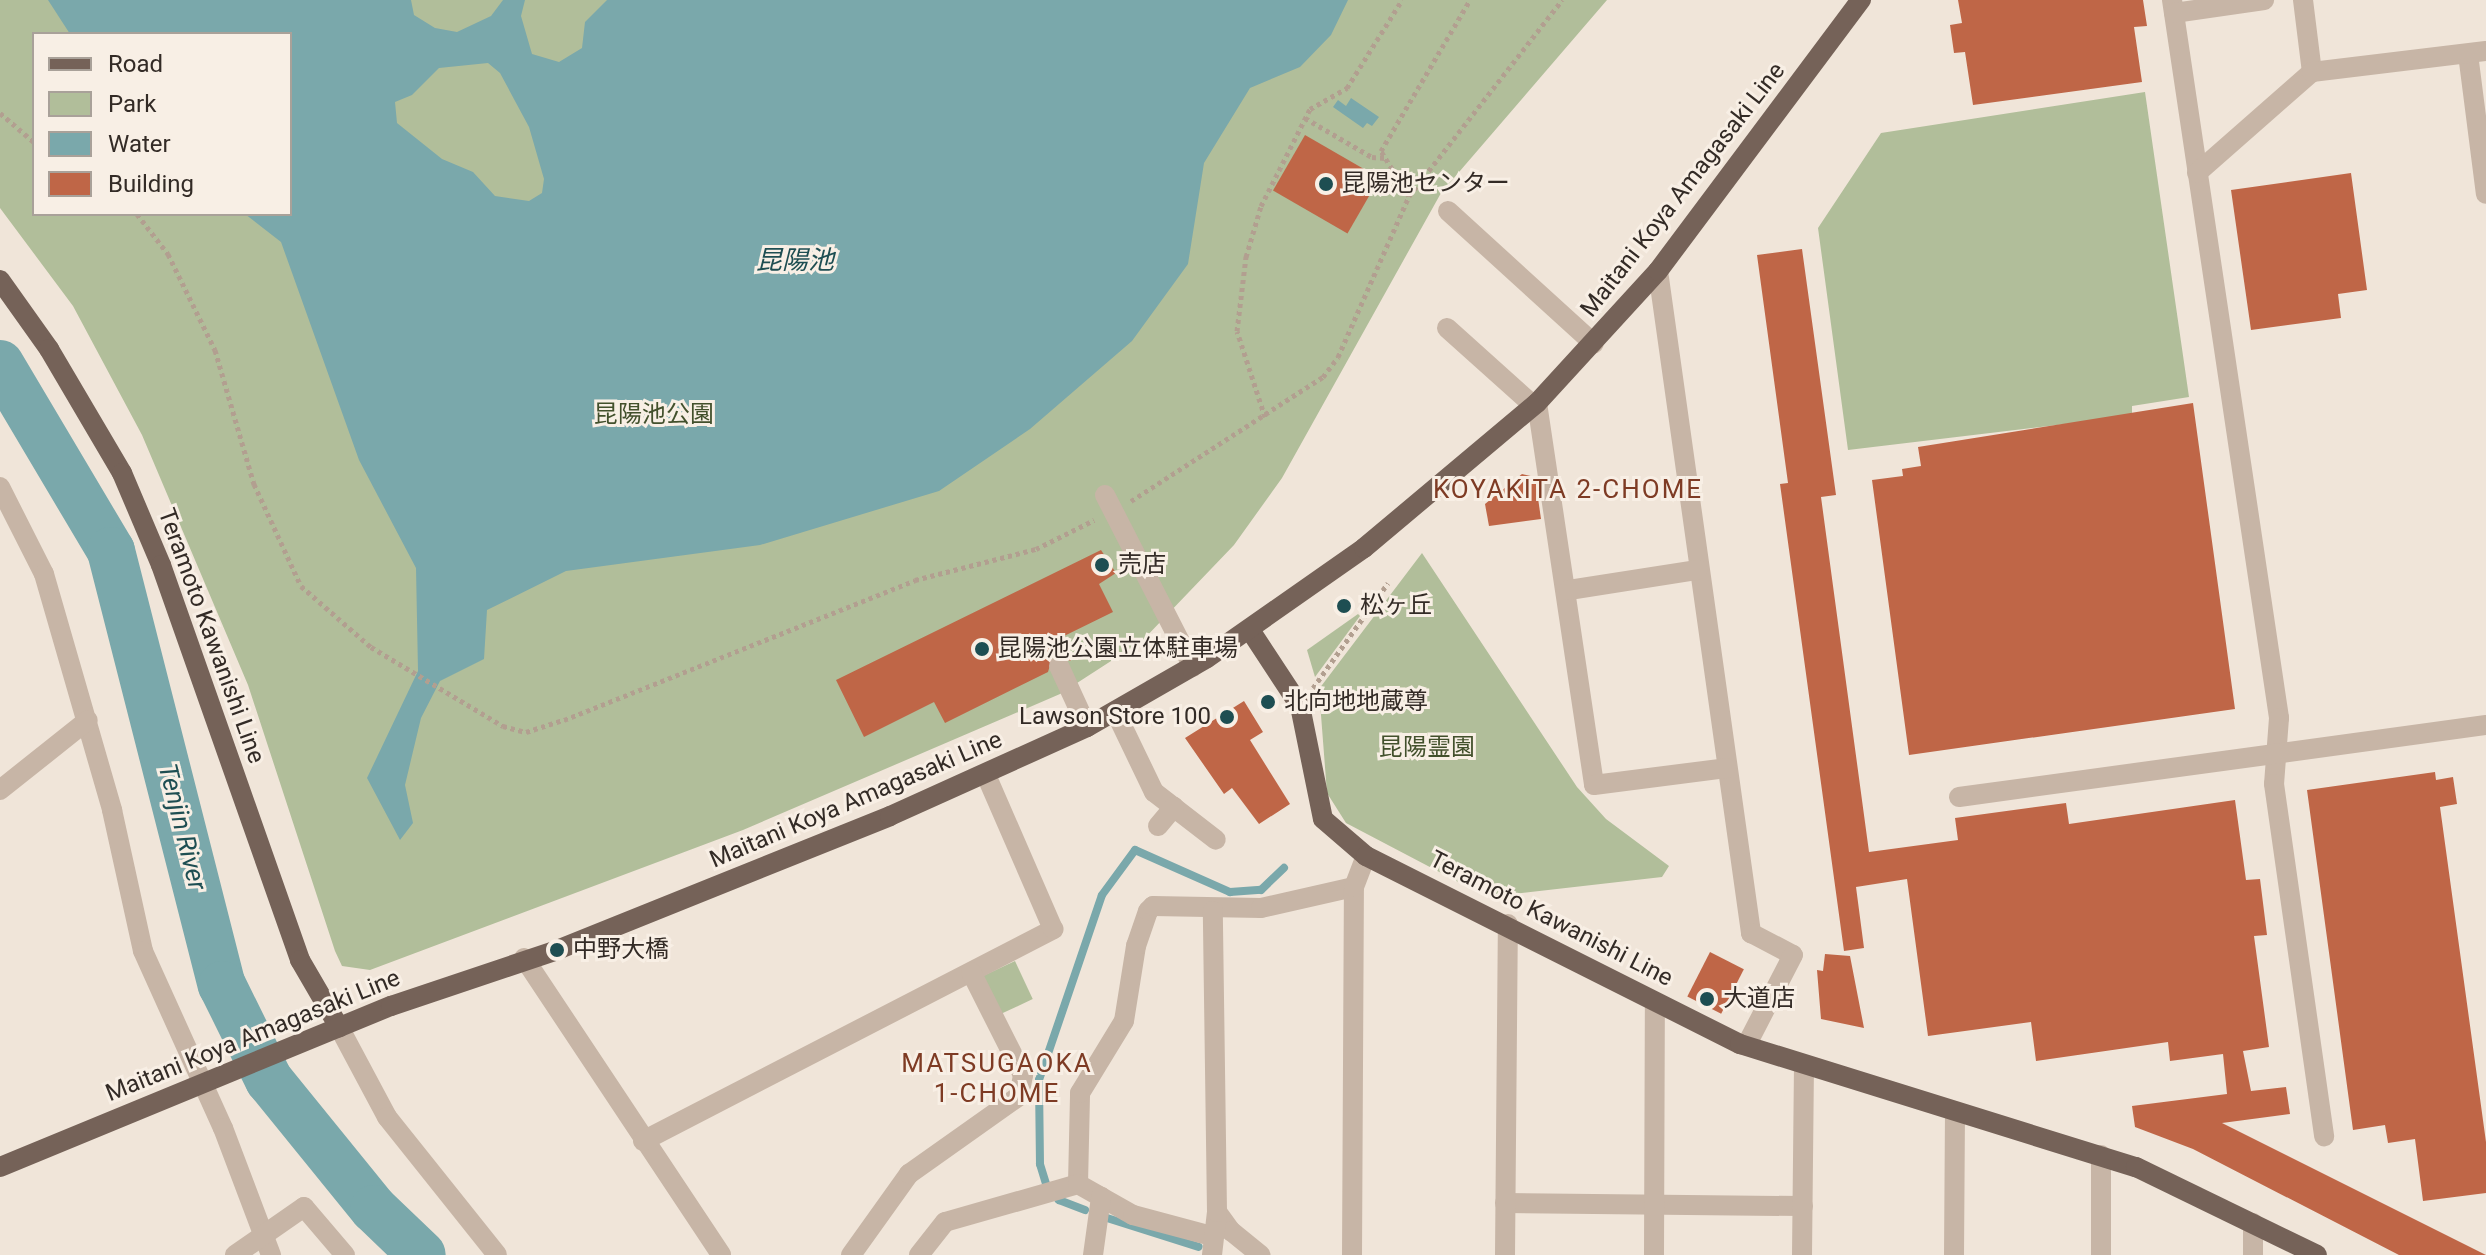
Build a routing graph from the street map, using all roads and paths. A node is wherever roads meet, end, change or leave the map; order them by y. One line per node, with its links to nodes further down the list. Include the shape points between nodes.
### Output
1 (1402, 0): 11 (path, via 1347,88 1310,109)
2 (1470, 0): 13 (path, via 1381,151)
3 (1562, 0): 16 (path)
4 (1861, 0): 19 (main road, Maitani Koya Amagasaki Line)
5 (2264, 0): 7 (street)
6 (2303, 0): 9 (street)
7 (2173, 7): 14 (street)
8 (2477, 53): 9 (street); 15 (street)
9 (2312, 72): 14 (street)
10 (0, 113): 12 (path)
11 (1305, 118): 13 (path, via 1372,157); 24 (path, via 1261,206 1246,257 1237,331)
12 (32, 140)
13 (1385, 158): 16 (path)
14 (2197, 173): 38 (street, via 2279,718)
15 (2486, 194)
16 (1409, 196): 24 (path, via 1338,357 1323,377)
17 (1448, 211): 22 (street)
18 (139, 216): 26 (path, via 168,254 215,350 254,484 301,586 371,647 503,726 526,732 564,720 915,580 1036,549)
19 (1658, 271): 22 (main road, Maitani Koya Amagasaki Line); 27 (street)
20 (0, 280): 53 (main road, Teramoto Kawanishi Line, via 49,349 122,473 161,565 300,960)
21 (1447, 328): 23 (street)
22 (1594, 344): 23 (main road, Maitani Koya Amagasaki Line)
23 (1535, 405): 29 (street); 30 (main road, Maitani Koya Amagasaki Line, via 1374,540)
24 (1265, 417): 26 (path)
25 (0, 487): 35 (street, via 44,574)
26 (1109, 503): 32 (street)
27 (1697, 570): 29 (street); 39 (street)
28 (1388, 583): 33 (path)
29 (1569, 590): 39 (street, via 1594,785)
30 (1250, 630): 32 (main road, Maitani Koya Amagasaki Line); 46 (main road, Teramoto Kawanishi Line, via 1300,706 1323,819)
31 (1059, 666): 37 (street)
32 (1193, 667): 34 (main road, Maitani Koya Amagasaki Line)
33 (1312, 689)
34 (1115, 711): 37 (main road, Maitani Koya Amagasaki Line); 43 (street, via 1154,792)
35 (88, 720): 41 (street); 56 (street, via 143,951)
36 (2486, 725): 38 (street)
37 (1087, 727): 40 (main road, Maitani Koya Amagasaki Line)
38 (2277, 753): 42 (street); 58 (street, via 2274,784)
39 (1726, 768): 54 (street, via 1751,933 1794,952)
40 (986, 775): 50 (main road, Maitani Koya Amagasaki Line, via 775,864); 51 (street, via 1053,929)
41 (0, 790)
42 (1959, 797)
43 (1174, 807): 44 (street); 45 (street)
44 (1158, 826)
45 (1216, 840)
46 (1366, 856): 47 (street); 49 (main road, Teramoto Kawanishi Line)
47 (1354, 887): 48 (street, via 1336,887 1295,903); 79 (street)
48 (1213, 911): 62 (street, via 1153,906 1148,911 1136,946 1124,1021 1080,1093); 67 (street)
49 (1508, 924): 52 (main road, Teramoto Kawanishi Line); 64 (street)
50 (524, 958): 53 (main road, Maitani Koya Amagasaki Line); 59 (street)
51 (971, 972): 59 (street); 75 (street, via 1023,1075 1019,1096 909,1174)
52 (1655, 1002): 54 (main road, Teramoto Kawanishi Line); 65 (street)
53 (339, 1027): 56 (main road, Maitani Koya Amagasaki Line); 73 (street, via 387,1117)
54 (1746, 1046): 55 (main road, Teramoto Kawanishi Line)
55 (1804, 1067): 57 (main road, Teramoto Kawanishi Line); 66 (street)
56 (202, 1086): 61 (main road, Maitani Koya Amagasaki Line); 69 (street)
57 (1955, 1114): 60 (main road, Teramoto Kawanishi Line); 83 (street)
58 (2324, 1136)
59 (643, 1141): 74 (street)
60 (2101, 1155): 68 (main road, Teramoto Kawanishi Line); 84 (street)
61 (0, 1167)
62 (1078, 1184): 63 (street); 76 (street, via 945,1222)
63 (1101, 1197): 70 (street); 77 (street)
64 (1505, 1203): 65 (street); 80 (street)
65 (1655, 1204): 66 (street); 81 (street)
66 (1803, 1206): 82 (street)
67 (1217, 1212): 70 (street); 78 (street)
68 (2253, 1223): 85 (street); 86 (main road, Teramoto Kawanishi Line)
69 (267, 1246): 71 (street); 72 (street, via 271,1226 304,1207)
70 (1212, 1246)
71 (235, 1255)
72 (345, 1255)
73 (497, 1255)
74 (721, 1255)
75 (851, 1255)
76 (919, 1255)
77 (1093, 1255)
78 (1261, 1255)
79 (1352, 1255)
80 (1505, 1255)
81 (1654, 1255)
82 (1802, 1255)
83 (1954, 1255)
84 (2101, 1255)
85 (2253, 1255)
86 (2317, 1255)

